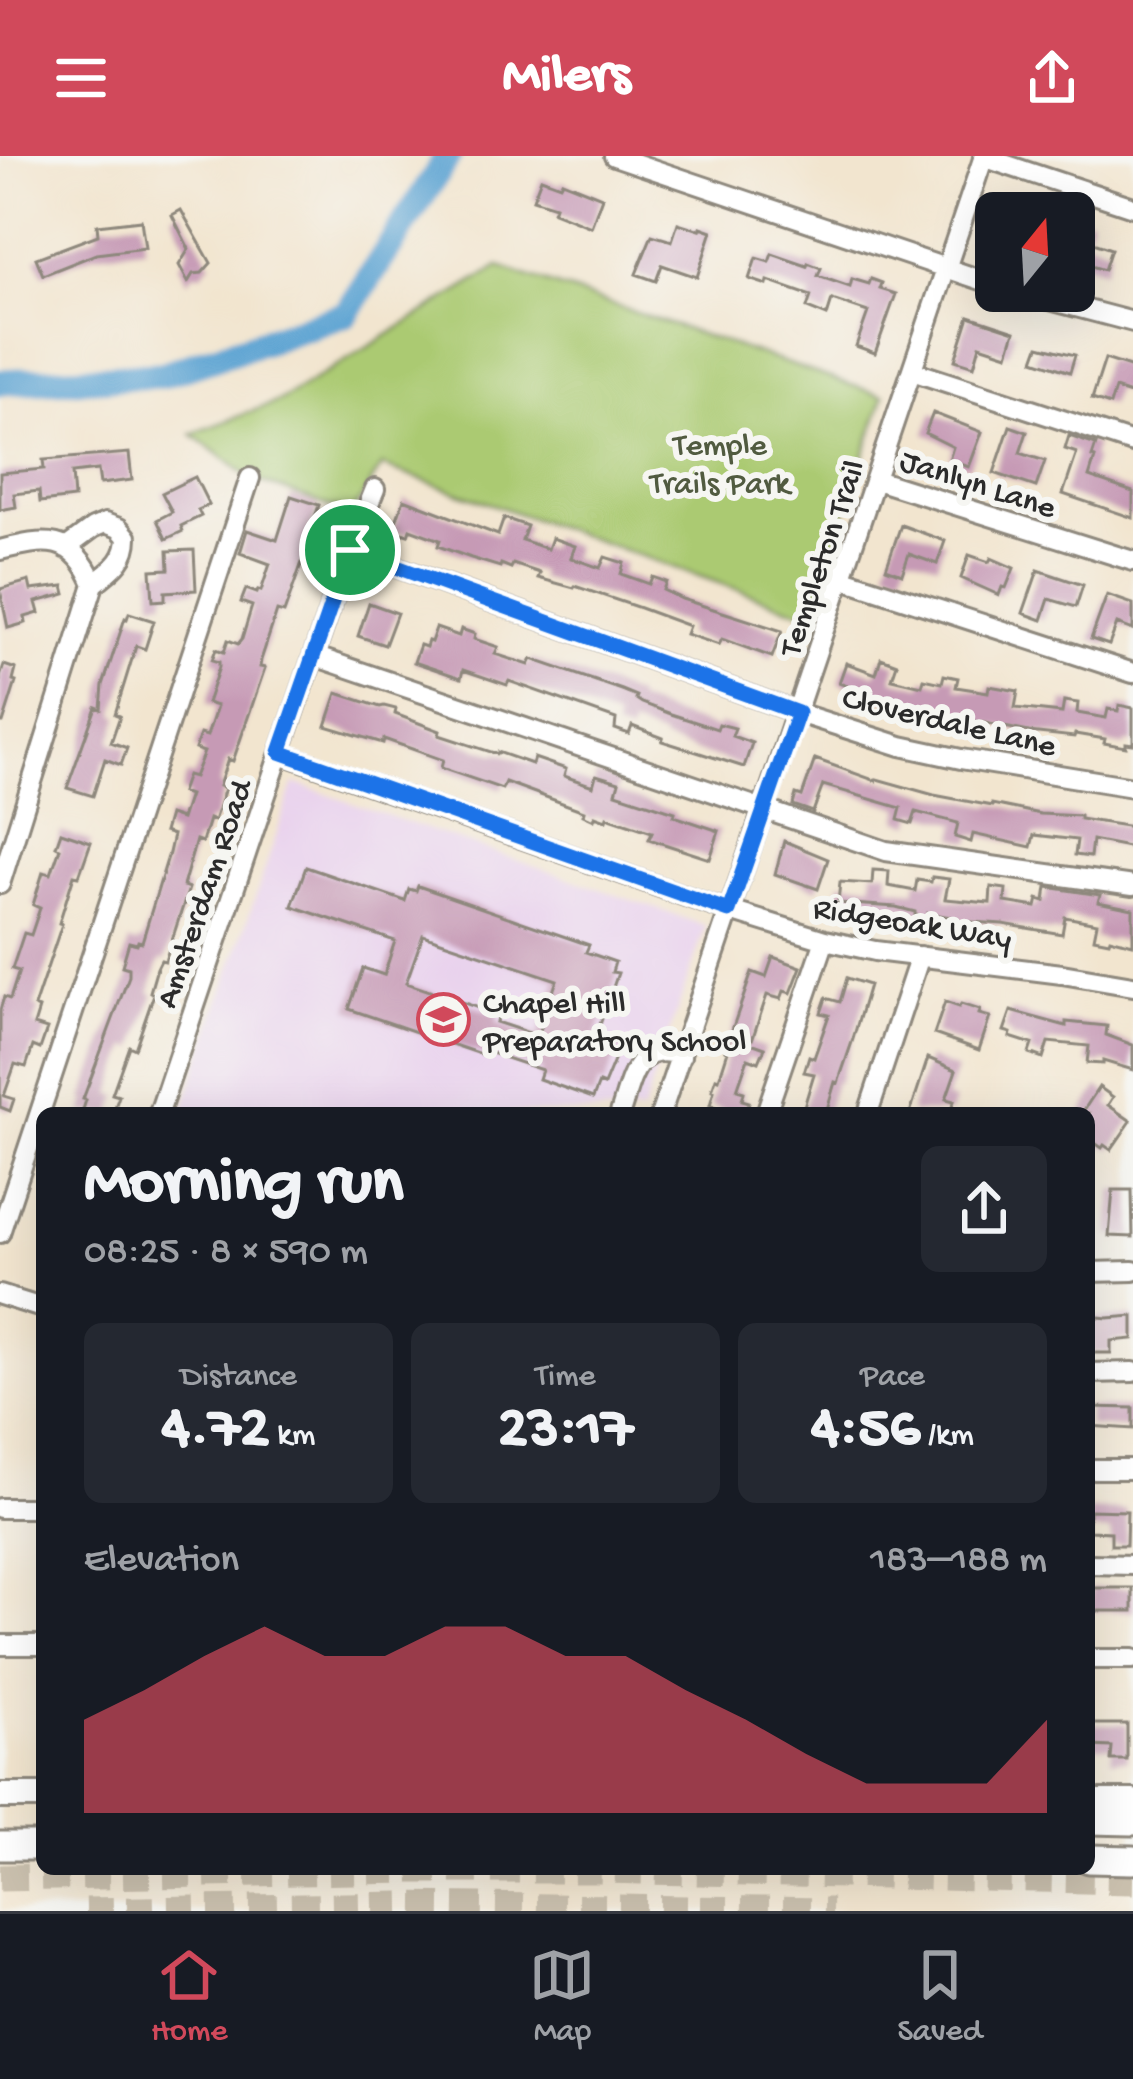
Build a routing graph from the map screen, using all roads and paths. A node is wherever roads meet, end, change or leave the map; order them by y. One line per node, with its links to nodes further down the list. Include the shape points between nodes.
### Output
1 (614, 156): 3 (street)
2 (984, 157): 4 (street); 5 (street, Templeton Trail)
3 (651, 162): 5 (street)
4 (1133, 207)
5 (946, 268): 6 (street); 9 (street, Templeton Trail)
6 (975, 278)
7 (1095, 312): 8 (street)
8 (1133, 322)
9 (912, 371): 10 (street); 12 (street, Templeton Trail)
10 (1133, 443)
11 (250, 478): 33 (street)
12 (876, 480): 17 (street, Janlyn Lane); 19 (street, Templeton Trail)
13 (375, 489): 16 (street, Amsterdam Road)
14 (66, 548): 15 (street, via 38,541); 18 (street); 18 (street, via 105,523 127,537 121,561)
15 (0, 550)
16 (350, 550): 20 (street, Amsterdam Road); 22 (street, Cloverdale Lane)
17 (1133, 561)
18 (90, 575): 26 (street)
19 (844, 578): 21 (street); 22 (street, Templeton Trail)
20 (314, 656): 23 (street, Amsterdam Road); 25 (street)
21 (1133, 674)
22 (798, 713): 24 (street, Cloverdale Lane, via 902,746); 25 (street, Templeton Trail)
23 (280, 752): 28 (street, Ridgeoak Way); 34 (street, Amsterdam Road)
24 (1133, 787)
25 (763, 809): 27 (street, via 886,851); 28 (street, Templeton Trail)
26 (0, 884)
27 (1133, 886)
28 (729, 911): 29 (street, Ridgeoak Way); 32 (street, Templeton Trail)
29 (825, 940): 30 (street, Ridgeoak Way); 37 (street)
30 (920, 956): 31 (street, Ridgeoak Way); 38 (street)
31 (1133, 986)
32 (681, 1056): 35 (street, via 646,1055); 36 (street, Templeton Trail)
33 (42, 1107)
34 (161, 1107)
35 (622, 1107)
36 (664, 1107)
37 (768, 1107)
38 (870, 1107)
39 (36, 1124): 40 (street)
40 (0, 1233)
41 (1133, 1271): 42 (street)
42 (1095, 1272)
43 (0, 1295): 44 (street)
44 (36, 1306)
45 (1133, 1372): 46 (street)
46 (1095, 1373)
47 (1095, 1469): 48 (street)
48 (1133, 1469)
49 (0, 1508): 50 (street)
50 (36, 1508)
51 (1095, 1564): 52 (street)
52 (1133, 1564)
53 (0, 1645): 54 (street)
54 (36, 1645)
55 (1095, 1659): 56 (street)
56 (1133, 1659)
57 (0, 1796): 58 (main road)
58 (36, 1796)
59 (1095, 1802): 60 (main road)
60 (1133, 1802)
61 (1095, 1820): 62 (highway)
62 (1133, 1821)
63 (0, 1846): 64 (highway)
64 (36, 1846)
65 (1095, 1858): 66 (highway)
66 (1133, 1860)

